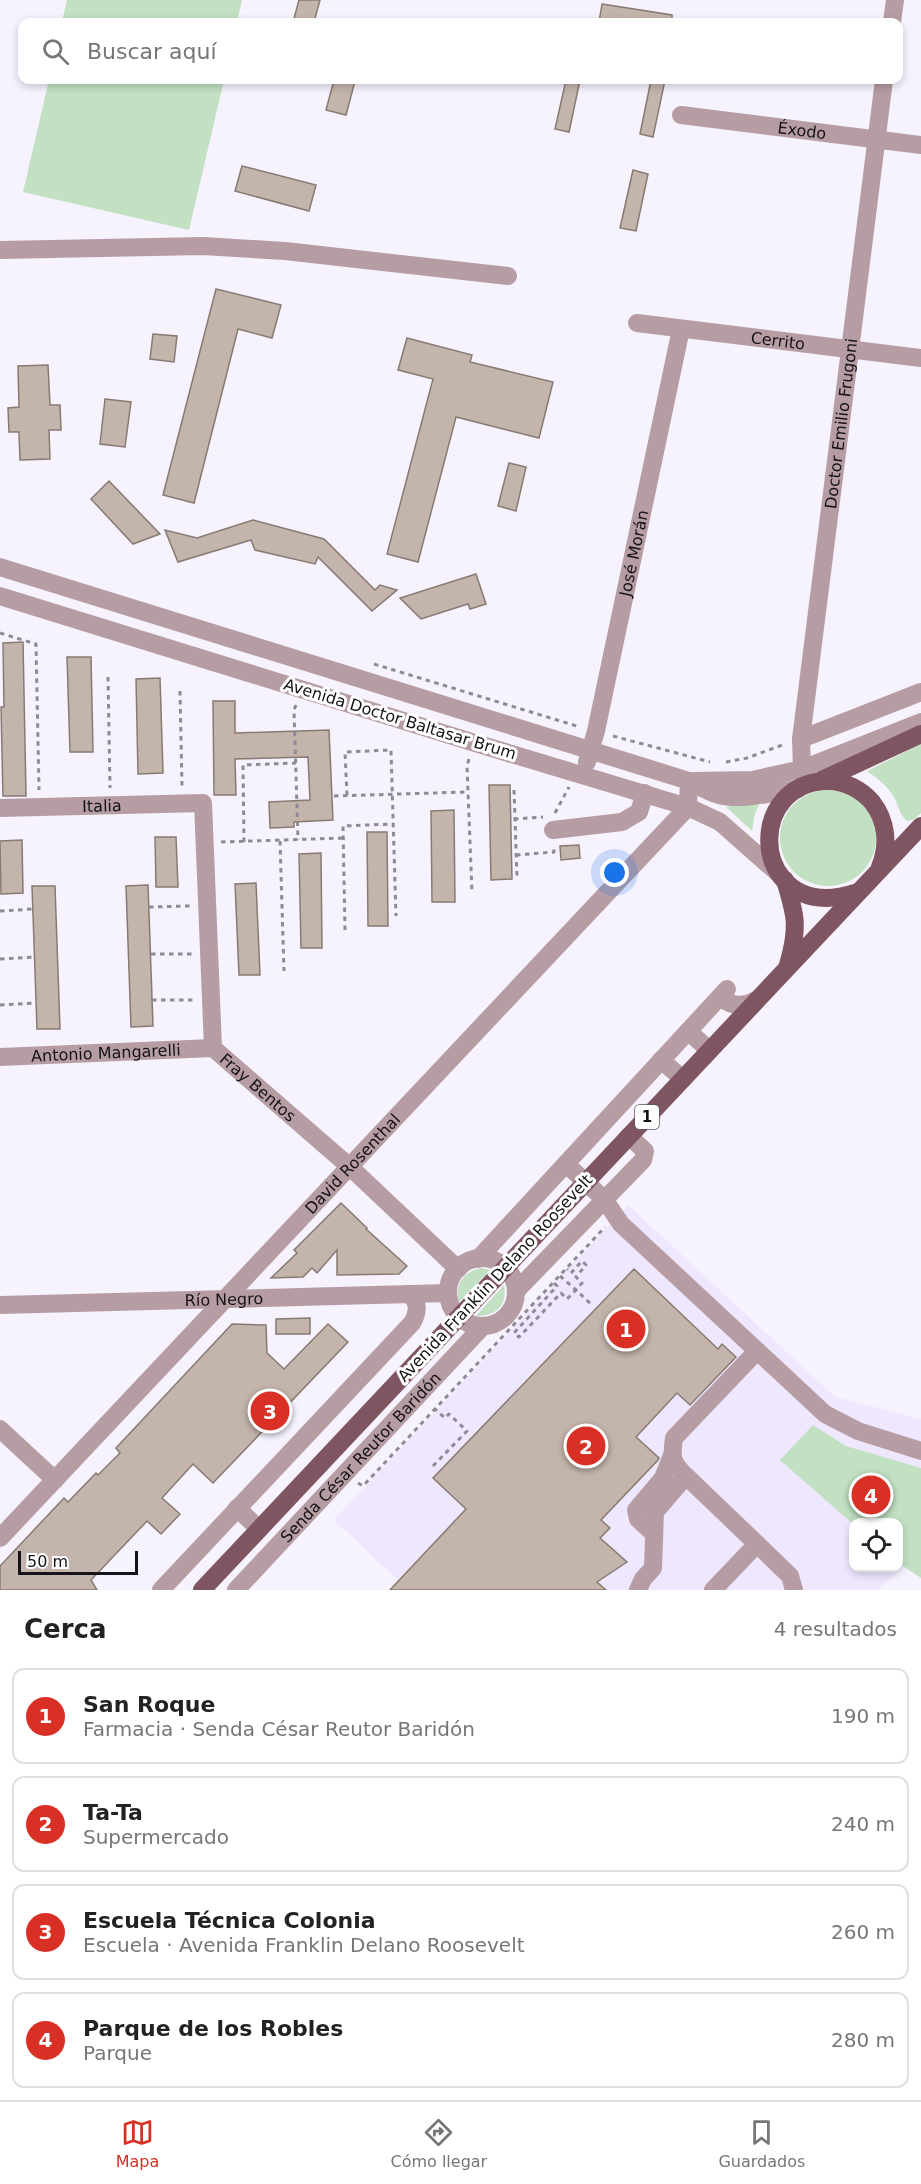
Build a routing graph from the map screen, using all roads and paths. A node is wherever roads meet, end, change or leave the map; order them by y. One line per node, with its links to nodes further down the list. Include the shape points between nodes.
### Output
1 (895, 0): 2 (street)
2 (893, 18)
3 (883, 84): 5 (street, Doctor Emilio Frugoni)
4 (681, 115): 5 (street, Éxodo)
5 (876, 140): 6 (street, Éxodo); 11 (street, Doctor Emilio Frugoni)
6 (921, 145)
7 (0, 250): 8 (street, via 203,246 285,251)
8 (508, 276)
9 (637, 323): 10 (street, Cerrito)
10 (681, 329): 11 (street, Cerrito); 22 (street, José Morán)
11 (851, 349): 12 (street, Cerrito); 24 (street, Doctor Emilio Frugoni)
12 (921, 358)
13 (0, 567): 26 (street, Avenida Doctor Baltasar Brum)
14 (0, 596): 18 (street, Avenida Doctor Baltasar Brum)
15 (0, 633): 42 (path, via 36,644)
16 (370, 662): 22 (path)
17 (108, 677): 41 (path)
18 (302, 689): 25 (street, Avenida Doctor Baltasar Brum); 27 (path, via 294,710)
19 (180, 691): 40 (path)
20 (921, 692): 24 (street)
21 (921, 722): 28 (street, Avenida Doctor Baltasar Brum)
22 (596, 731): 24 (path, via 717,764); 26 (street, José Morán)
23 (921, 734): 31 (main road)
24 (801, 739): 28 (street, Doctor Emilio Frugoni)
25 (475, 743): 29 (street, Avenida Doctor Baltasar Brum); 34 (path, via 467,766)
26 (590, 752): 29 (street, José Morán); 30 (street, Avenida Doctor Baltasar Brum)
27 (296, 763): 49 (path); 51 (path, via 243,765)
28 (802, 769): 30 (street, Avenida Doctor Baltasar Brum, via 752,780)
29 (583, 776): 35 (street, Avenida Doctor Baltasar Brum); 45 (path, via 569,786)
30 (689, 781): 32 (street, Avenida Doctor Baltasar Brum, via 729,797); 43 (street)
31 (817, 782): 32 (main road); 53 (main road, via 850,786 867,796 875,807 886,838)
32 (798, 789): 55 (main road, via 778,807 769,832 772,858)
33 (514, 790): 54 (path)
34 (468, 792): 36 (path); 57 (path)
35 (645, 793): 43 (street, Avenida Doctor Baltasar Brum); 45 (street, via 639,812 622,822)
36 (392, 794): 37 (path); 37 (path, via 391,750 345,752); 46 (path)
37 (347, 795): 38 (path)
38 (334, 796)
39 (203, 803): 40 (street, Italia); 52 (street, Fray Bentos)
40 (183, 804): 41 (street, Italia)
41 (110, 805): 42 (street, Italia)
42 (39, 807): 44 (street, Italia)
43 (688, 807): 55 (street, Avenida Doctor Baltasar Brum, via 720,822); 83 (street, David Rosenthal)
44 (0, 808)
45 (553, 823)
46 (393, 824): 48 (path, via 343,826); 62 (path)
47 (921, 826): 53 (main road, Avenida Franklin Delano Roosevelt / 1)
48 (344, 838): 49 (path); 63 (path)
49 (298, 840): 50 (path)
50 (280, 841): 51 (path); 69 (path)
51 (244, 842): 52 (path)
52 (204, 843): 58 (street, Fray Bentos)
53 (878, 871): 56 (main road, Avenida Franklin Delano Roosevelt / 1)
54 (517, 878)
55 (783, 878): 56 (main road, via 813,897 834,898); 68 (main road, via 796,923)
56 (858, 892): 68 (main road, Avenida Franklin Delano Roosevelt / 1)
57 (472, 893)
58 (207, 906): 59 (path); 65 (street, Fray Bentos)
59 (149, 907)
60 (33, 909): 61 (path)
61 (0, 911)
62 (396, 915)
63 (345, 930)
64 (151, 954): 65 (path)
65 (209, 954): 70 (street, Fray Bentos)
66 (35, 957): 67 (path)
67 (0, 959)
68 (788, 966): 72 (main road, Avenida Franklin Delano Roosevelt / 1)
69 (284, 971)
70 (211, 999): 71 (path); 76 (street, Fray Bentos)
71 (152, 1000)
72 (756, 1000): 75 (street, Avenida Franklin Delano Roosevelt, via 744,1005 731,1004 723,993); 77 (main road, Avenida Franklin Delano Roosevelt / 1)
73 (36, 1003): 74 (path)
74 (0, 1005)
75 (688, 1031): 77 (street); 79 (street, Avenida Franklin Delano Roosevelt)
76 (213, 1048): 78 (street, Antonio Mangarelli); 83 (street, Fray Bentos)
77 (709, 1050): 80 (main road, Avenida Franklin Delano Roosevelt / 1)
78 (0, 1057)
79 (661, 1060): 80 (street); 82 (street, Avenida Franklin Delano Roosevelt)
80 (682, 1079): 81 (main road, Avenida Franklin Delano Roosevelt / 1)
81 (629, 1136): 84 (main road, Avenida Franklin Delano Roosevelt / 1); 85 (street, via 645,1151 643,1160)
82 (566, 1164): 84 (street); 87 (street, Avenida Franklin Delano Roosevelt)
83 (350, 1167): 89 (street, Fray Bentos); 97 (street, David Rosenthal)
84 (585, 1182): 85 (street); 88 (main road, Avenida Franklin Delano Roosevelt / 1)
85 (604, 1199): 94 (street); 102 (street, via 621,1224)
86 (603, 1229): 90 (path)
87 (478, 1259): 88 (street, via 493,1260); 89 (street)
88 (505, 1267): 94 (street); 100 (main road, Avenida Franklin Delano Roosevelt / 1)
89 (458, 1269): 95 (street)
90 (567, 1269): 91 (path); 93 (path, via 571,1273 582,1261 586,1266 576,1277 582,1283)
91 (560, 1276): 92 (path); 93 (path)
92 (554, 1283): 93 (path, via 557,1286 514,1333 519,1337 561,1293 567,1299); 103 (path)
93 (576, 1290): 99 (path)
94 (516, 1291): 101 (street, via 507,1316)
95 (448, 1293): 96 (street, Río Negro); 100 (street)
96 (408, 1294): 97 (street, Río Negro); 113 (street, Avenida Franklin Delano Roosevelt, via 417,1304 412,1323)
97 (224, 1300): 98 (street, Río Negro); 112 (street, David Rosenthal)
98 (0, 1305)
99 (592, 1305)
100 (459, 1317): 101 (street); 105 (main road, Avenida Franklin Delano Roosevelt / 1)
101 (483, 1326): 108 (street, Senda César Reutor Baridón)
102 (757, 1351): 106 (street, via 825,1414 858,1431); 107 (street, via 674,1438)
103 (435, 1409): 109 (path, via 445,1418 448,1414 466,1431); 110 (path, via 363,1486)
104 (0, 1429): 112 (street)
105 (342, 1440): 108 (street); 114 (main road, Avenida Franklin Delano Roosevelt / 1)
106 (921, 1451)
107 (672, 1455): 111 (street, via 674,1465); 117 (street, via 663,1478 636,1510 638,1519)
108 (361, 1457): 110 (street, Senda César Reutor Baridón)
109 (433, 1466)
110 (344, 1475): 115 (street, Senda César Reutor Baridón)
111 (686, 1476): 117 (street, via 655,1512); 119 (street)
112 (55, 1480): 118 (street, David Rosenthal)
113 (237, 1508): 116 (street); 120 (street, Avenida Franklin Delano Roosevelt)
114 (278, 1509): 115 (street); 116 (main road, Avenida Franklin Delano Roosevelt / 1)
115 (297, 1525): 122 (street, Senda César Reutor Baridón)
116 (259, 1529): 121 (main road, Avenida Franklin Delano Roosevelt / 1)
117 (654, 1534): 123 (street, via 653,1568)
118 (0, 1538)
119 (757, 1544): 124 (street); 125 (street, via 790,1576)
120 (161, 1590)
121 (202, 1590)
122 (236, 1590)
123 (638, 1590)
124 (713, 1590)
125 (794, 1590)

